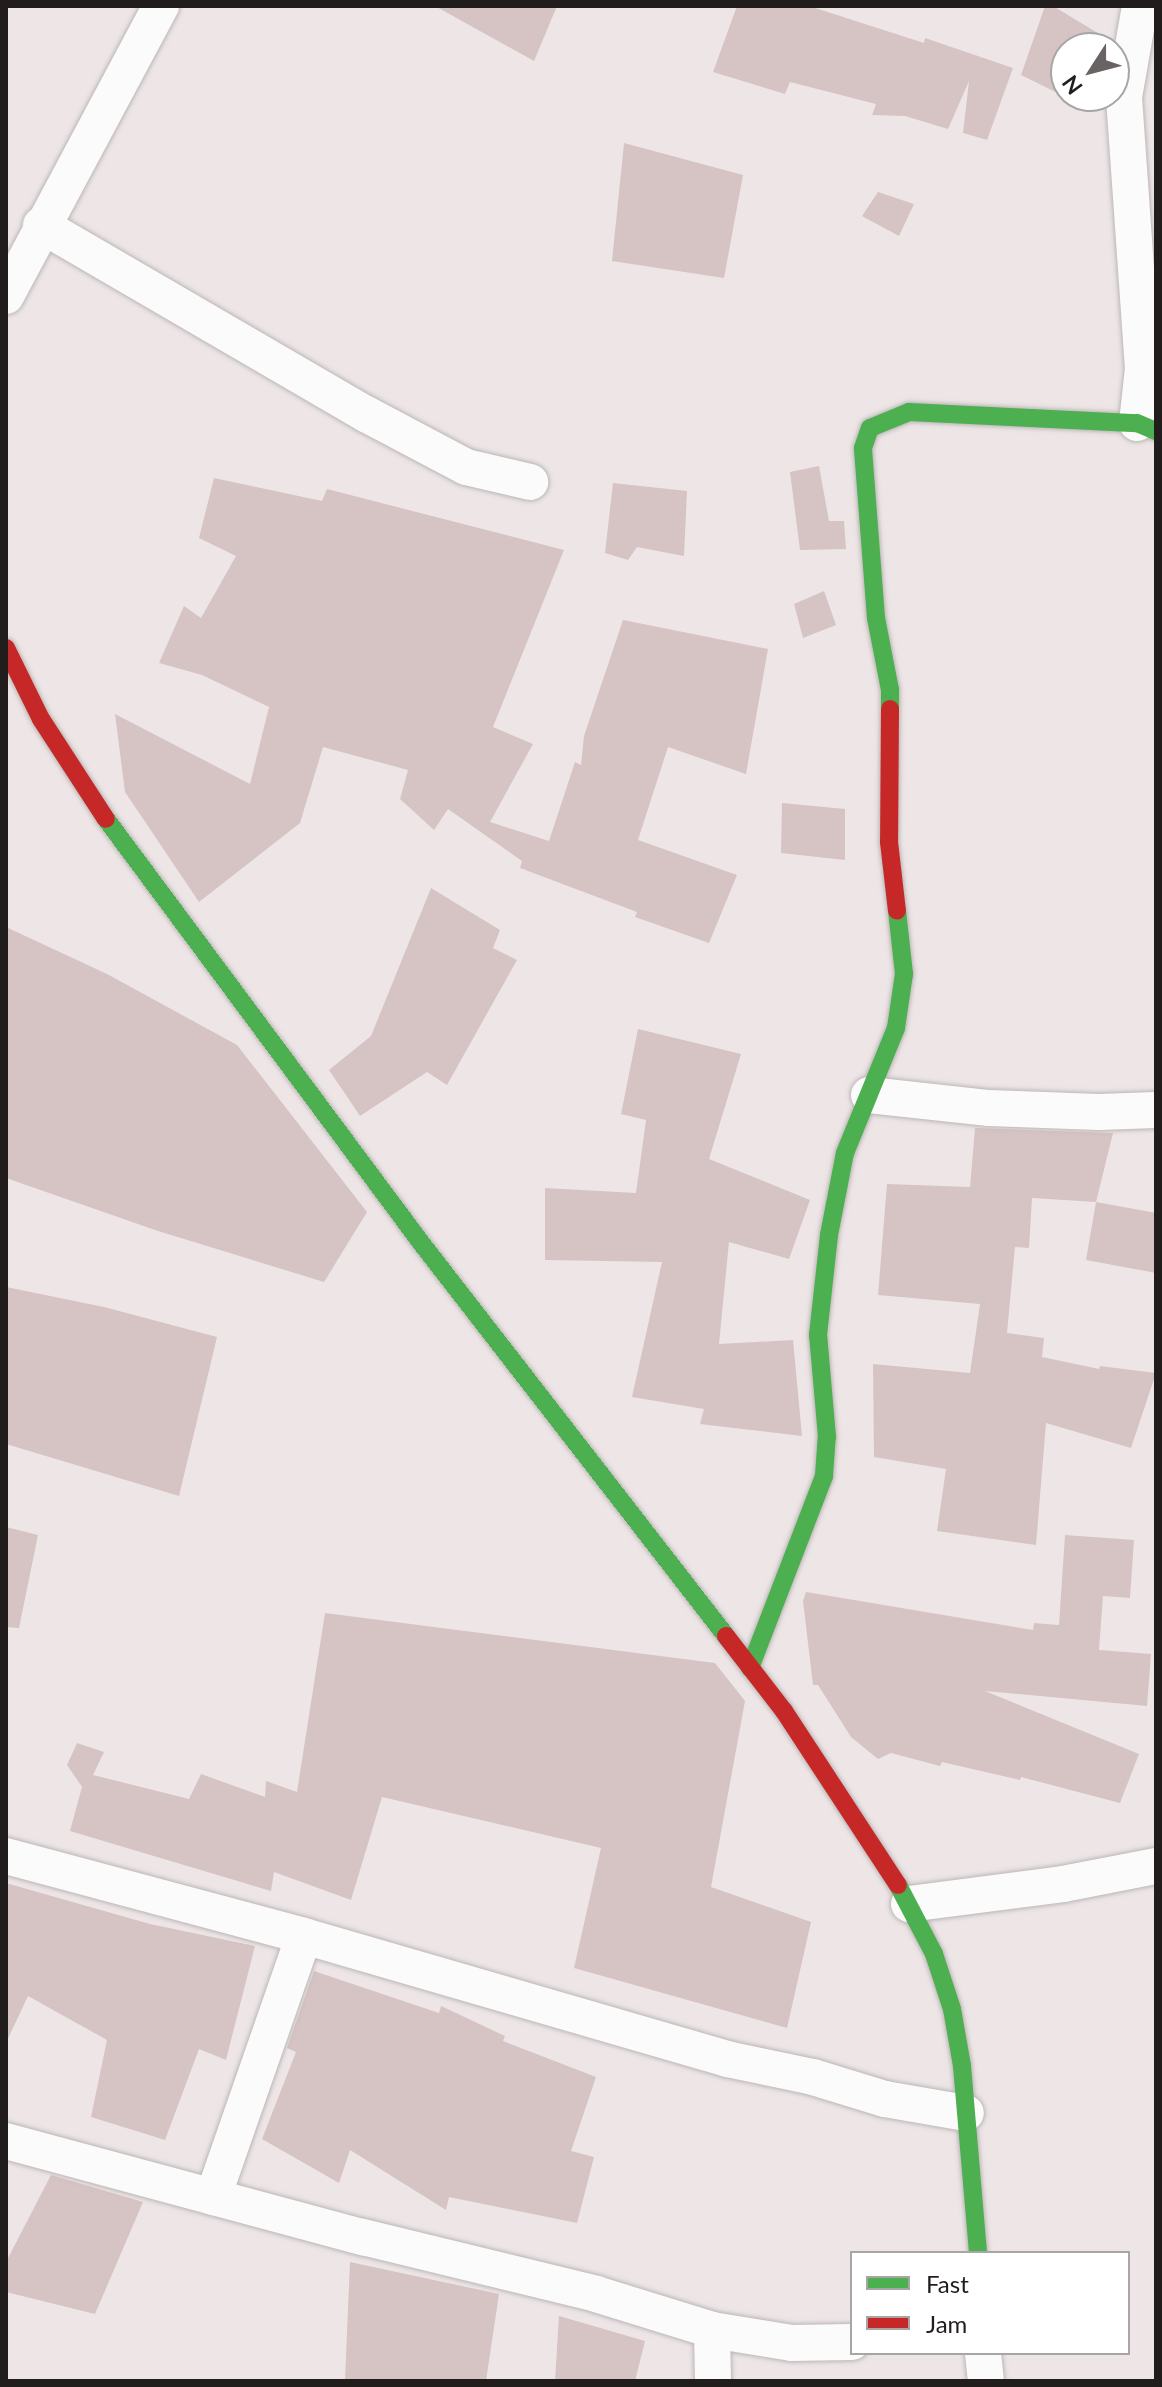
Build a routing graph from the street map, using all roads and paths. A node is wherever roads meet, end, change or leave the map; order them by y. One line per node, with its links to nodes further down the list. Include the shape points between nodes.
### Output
1 (161, 6): 3 (street)
2 (1140, 6): 5 (street, via 1124,97)
3 (41, 225): 4 (street); 6 (street, via 466,467)
4 (6, 296)
5 (1146, 427): 8 (street, via 909,412 870,428 863,448 876,618 890,690 889,842 904,974 896,1028)
6 (530, 482)
7 (6, 648): 10 (street, via 41,719 107,821 422,1244)
8 (869, 1095): 9 (street, via 989,1108); 10 (street, via 845,1153 829,1235 818,1335 827,1437 824,1476)
9 (1156, 1110)
10 (750, 1668): 13 (street)
11 (6, 1856): 14 (street)
12 (1156, 1866): 13 (street)
13 (909, 1904): 15 (street, via 934,1954 952,2009)
14 (304, 1936): 15 (street, via 727,2059 885,2099); 17 (street)
15 (966, 2113): 18 (street)
16 (6, 2141): 17 (street)
17 (213, 2197): 19 (street, via 596,2294)
18 (978, 2251)
19 (712, 2330): 20 (street, via 792,2343); 22 (street)
20 (850, 2342)
21 (983, 2355): 23 (street)
22 (713, 2381)
23 (986, 2381)

